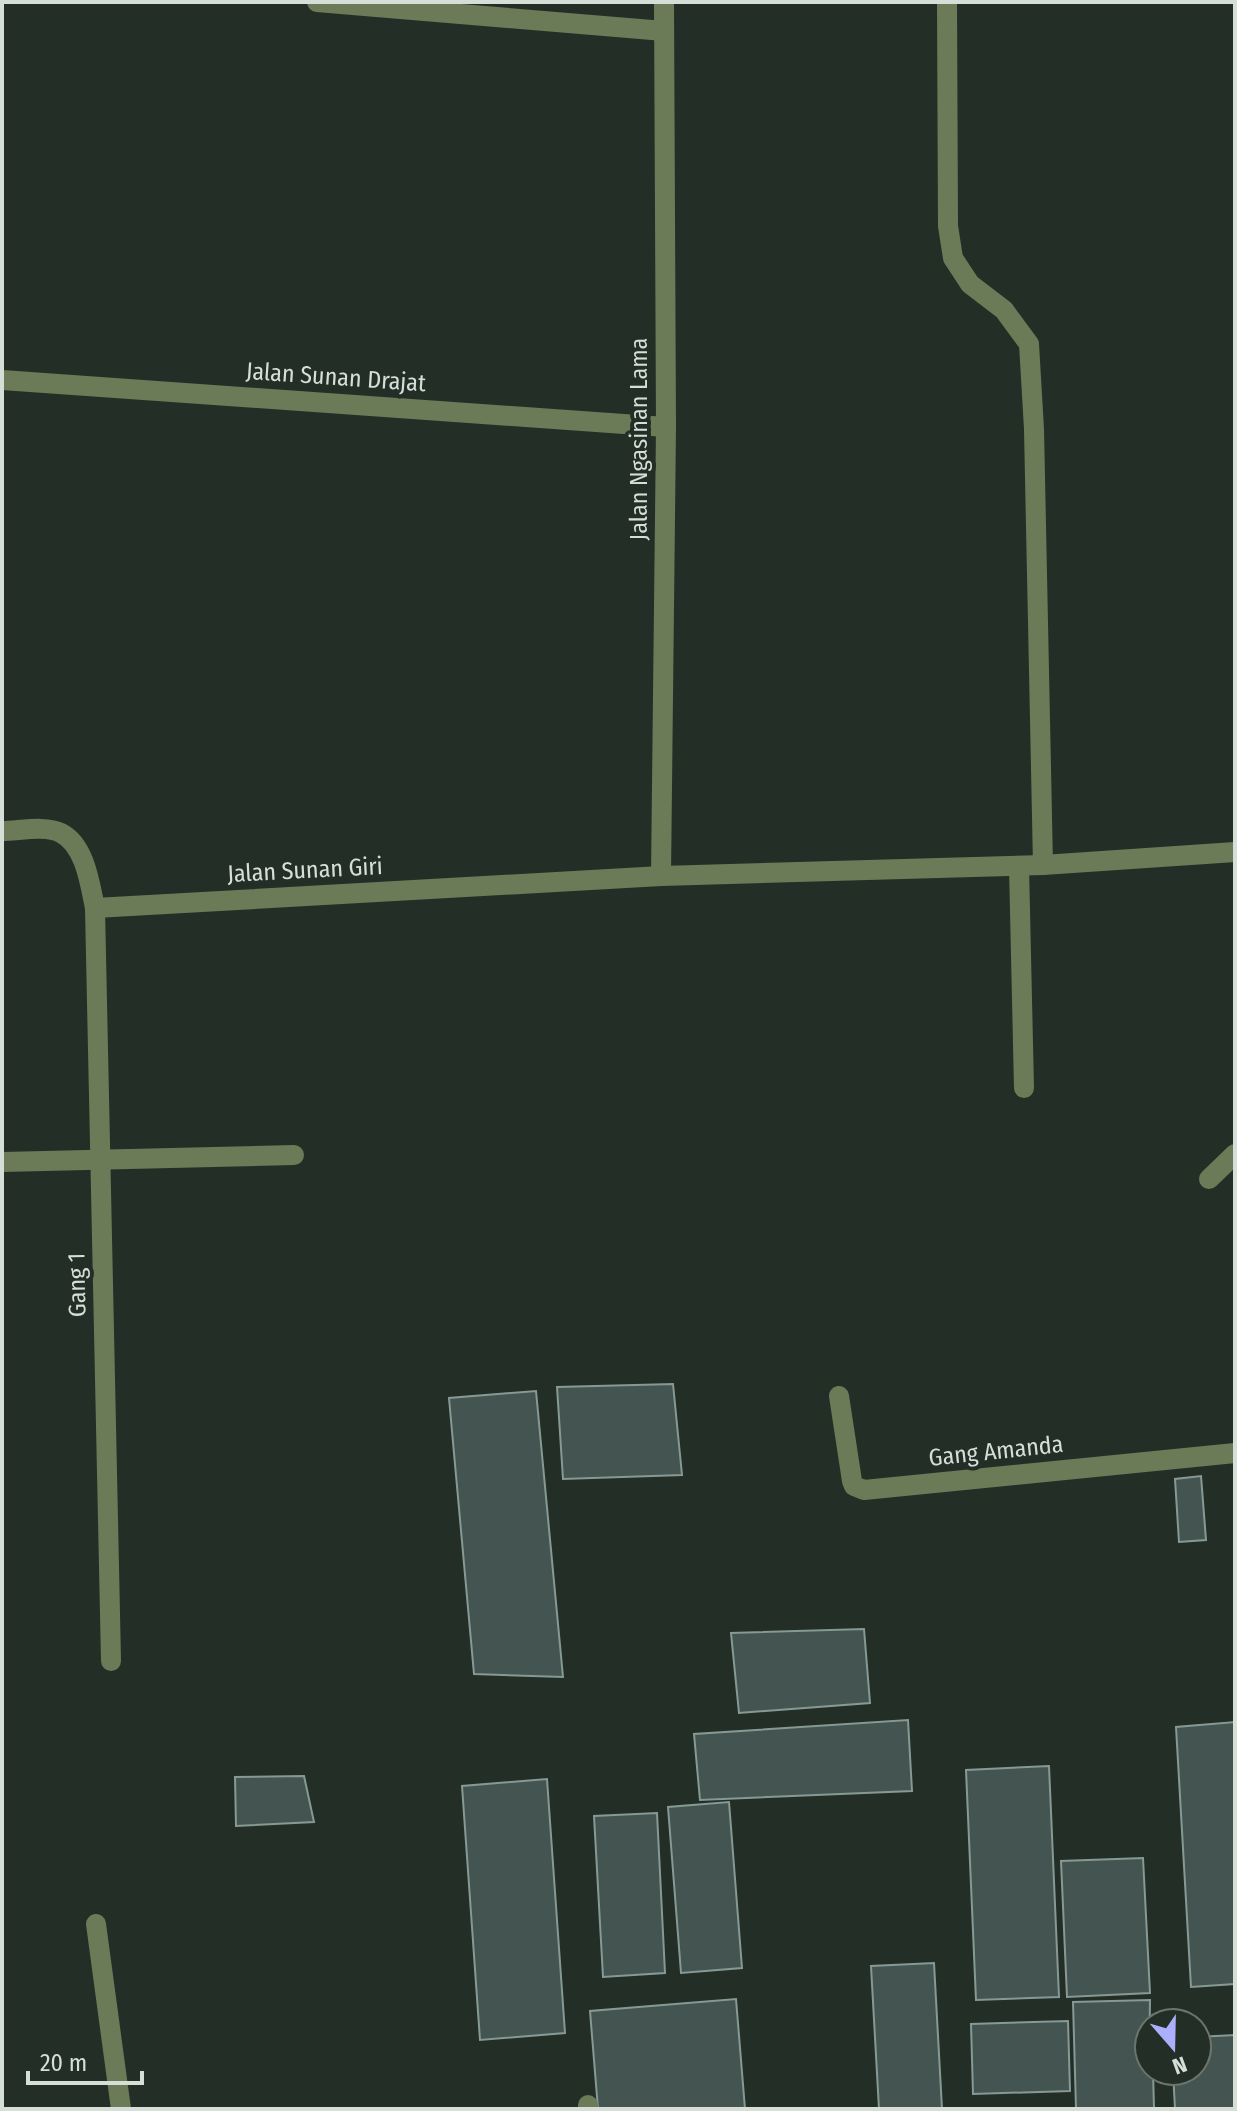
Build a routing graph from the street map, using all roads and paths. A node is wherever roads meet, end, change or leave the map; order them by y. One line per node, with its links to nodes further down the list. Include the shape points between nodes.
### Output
1 (317, 2): 4 (street)
2 (664, 2): 4 (street, Jalan Ngasinan Lama)
3 (947, 2): 9 (street, via 948,226 953,258 970,284 1004,310 1029,344)
4 (664, 31): 6 (street, Jalan Ngasinan Lama)
5 (2, 380): 6 (street, Jalan Sunan Drajat)
6 (666, 427): 11 (street, Jalan Ngasinan Lama)
7 (2, 831): 12 (street, via 61,833 87,871)
8 (1235, 852): 9 (street, Jalan Sunan Giri)
9 (1043, 865): 10 (street, Jalan Sunan Giri)
10 (1019, 866): 11 (street, Jalan Sunan Giri); 13 (street)
11 (661, 876): 12 (street, Jalan Sunan Giri)
12 (95, 908): 16 (street, Gang 1)
13 (1024, 1088)
14 (1235, 1154): 18 (street)
15 (294, 1155): 16 (street)
16 (101, 1160): 17 (street); 21 (street, Gang 1)
17 (2, 1162)
18 (1209, 1179)
19 (839, 1396): 20 (street, Gang Amanda, via 852,1481 864,1490)
20 (1235, 1453)
21 (111, 1661)
22 (96, 1924): 23 (street)
23 (121, 2109)

